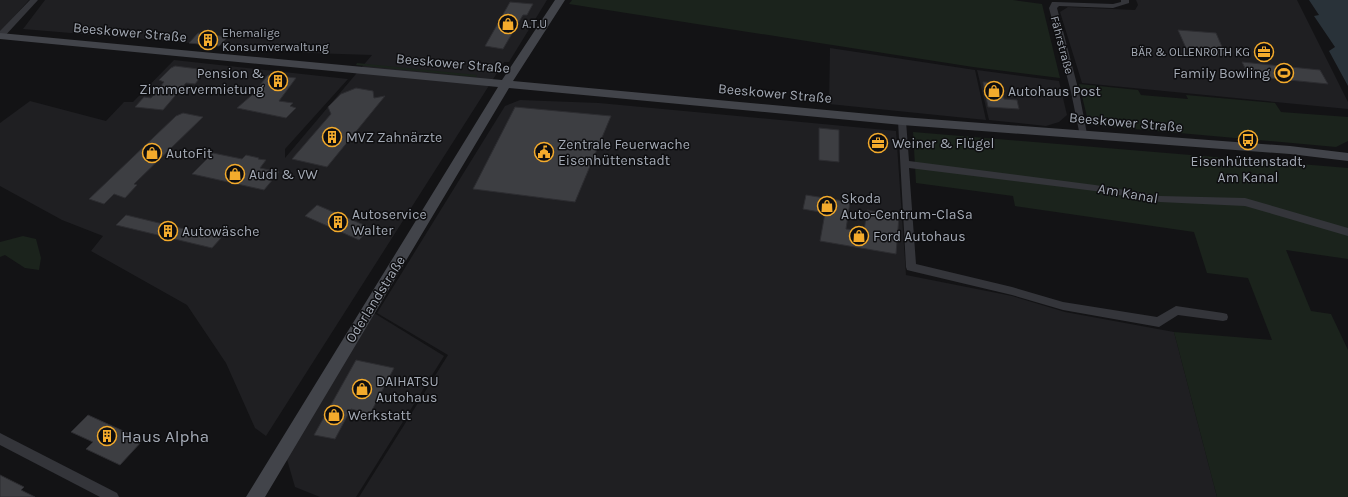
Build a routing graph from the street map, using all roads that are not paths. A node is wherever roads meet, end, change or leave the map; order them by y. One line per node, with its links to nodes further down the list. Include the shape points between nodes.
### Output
1 (34, 0): 4 (street, Beeskower Straße)
2 (560, 0): 5 (street, Oderlandstraße)
3 (1125, 0): 7 (street, Fährstraße, via 1125,3 1114,6 1055,4 1053,8)
4 (2, 38): 5 (street, Beeskower Straße)
5 (507, 83): 6 (street, Beeskower Straße); 14 (street, Oderlandstraße)
6 (902, 120): 7 (street, Beeskower Straße); 9 (street)
7 (1083, 134): 8 (street, Beeskower Straße)
8 (1348, 157)
9 (904, 164): 10 (street, Am Kanal, via 1095,188 1160,199 1245,202); 11 (street, via 911,267 1063,306 1159,322 1176,310)
10 (1348, 232)
11 (1223, 317)
12 (0, 439): 13 (street)
13 (113, 497)
14 (255, 497)

